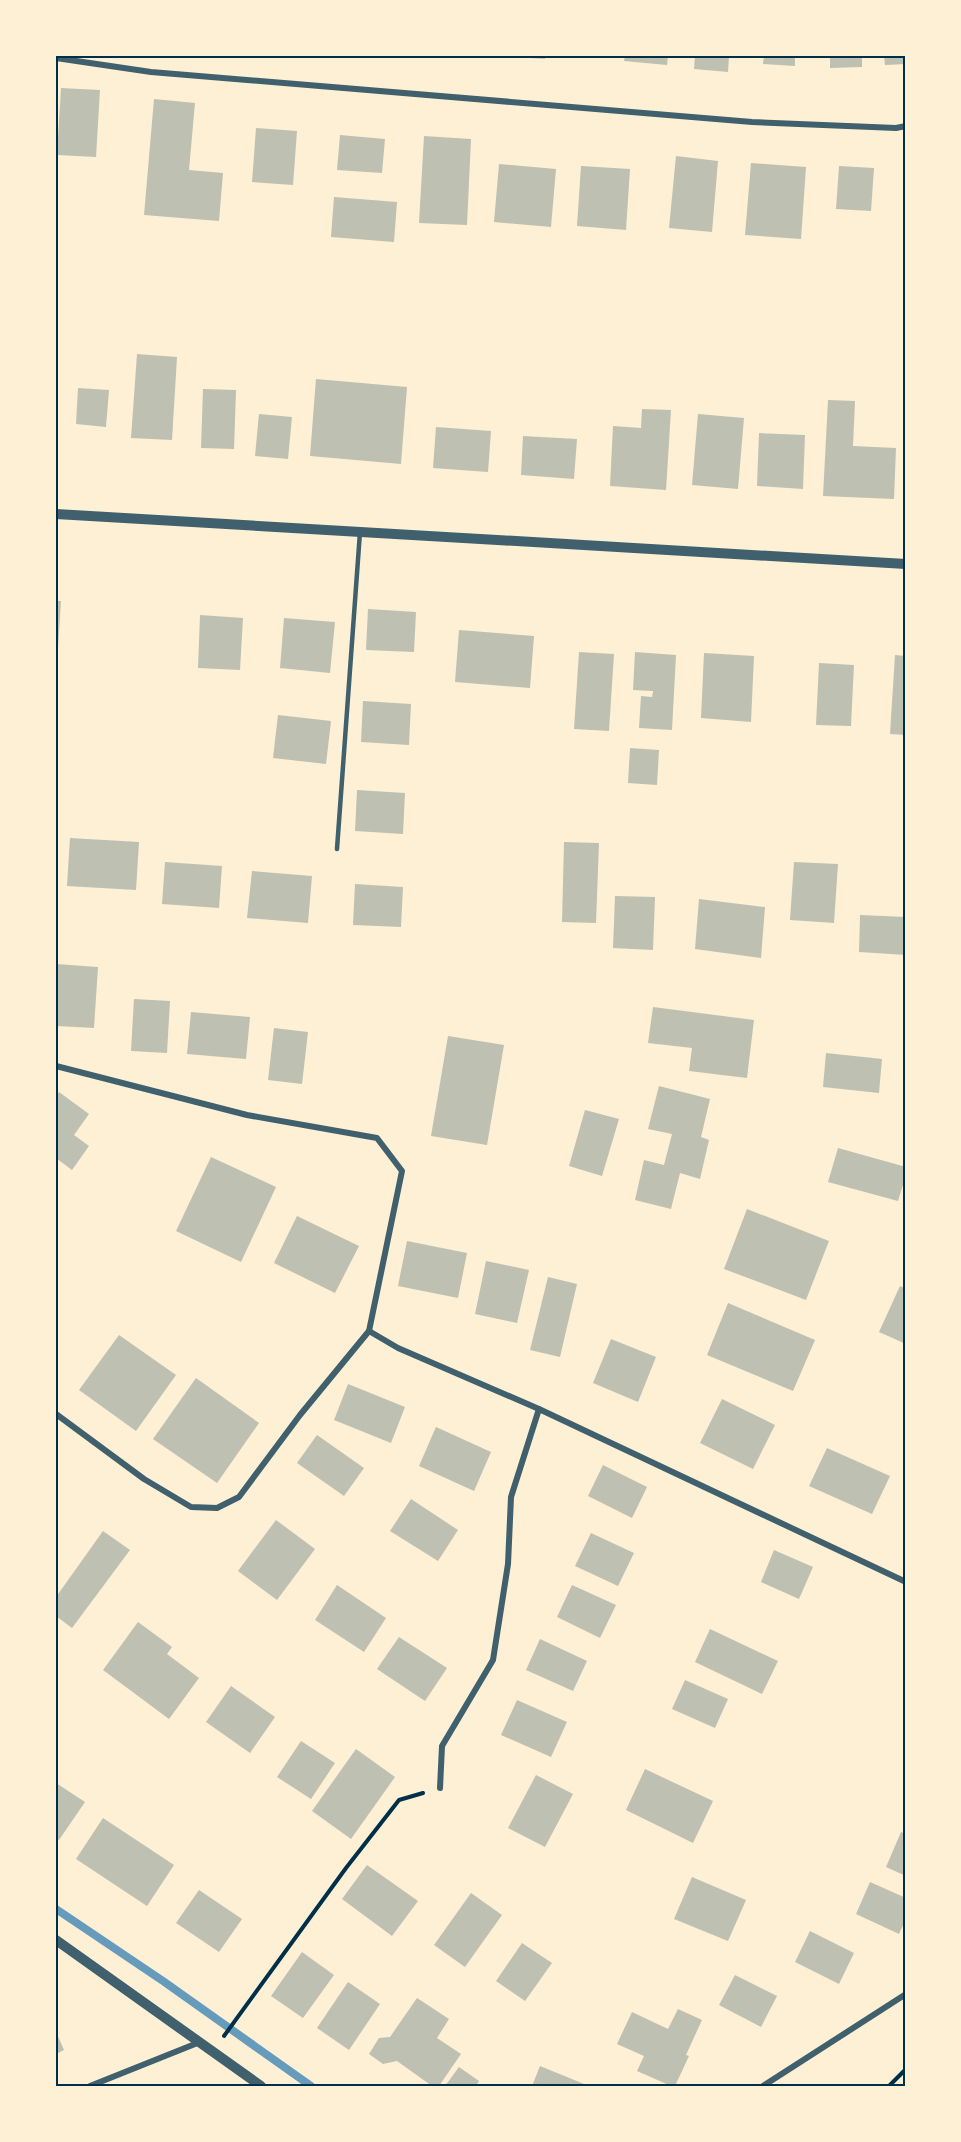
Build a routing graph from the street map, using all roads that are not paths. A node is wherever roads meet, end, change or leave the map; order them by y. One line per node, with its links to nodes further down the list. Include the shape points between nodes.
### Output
1 (56, 58): 2 (street, via 151,72 741,121)
2 (906, 126)
3 (56, 514): 4 (street)
4 (360, 532): 5 (street); 6 (lane)
5 (906, 564)
6 (337, 849)
7 (56, 1066): 8 (street, via 247,1114 376,1138 402,1171)
8 (369, 1331): 9 (street, via 398,1348); 10 (street, via 239,1497 217,1508 191,1507 144,1479)
9 (539, 1409): 11 (street); 12 (street, via 511,1497 508,1564 493,1660 442,1746)
10 (56, 1414)
11 (906, 1582)
12 (440, 1788)
13 (56, 1940): 15 (street)
14 (906, 1994): 18 (street)
15 (200, 2042): 16 (street); 17 (street)
16 (90, 2086)
17 (261, 2086)
18 (763, 2086)

